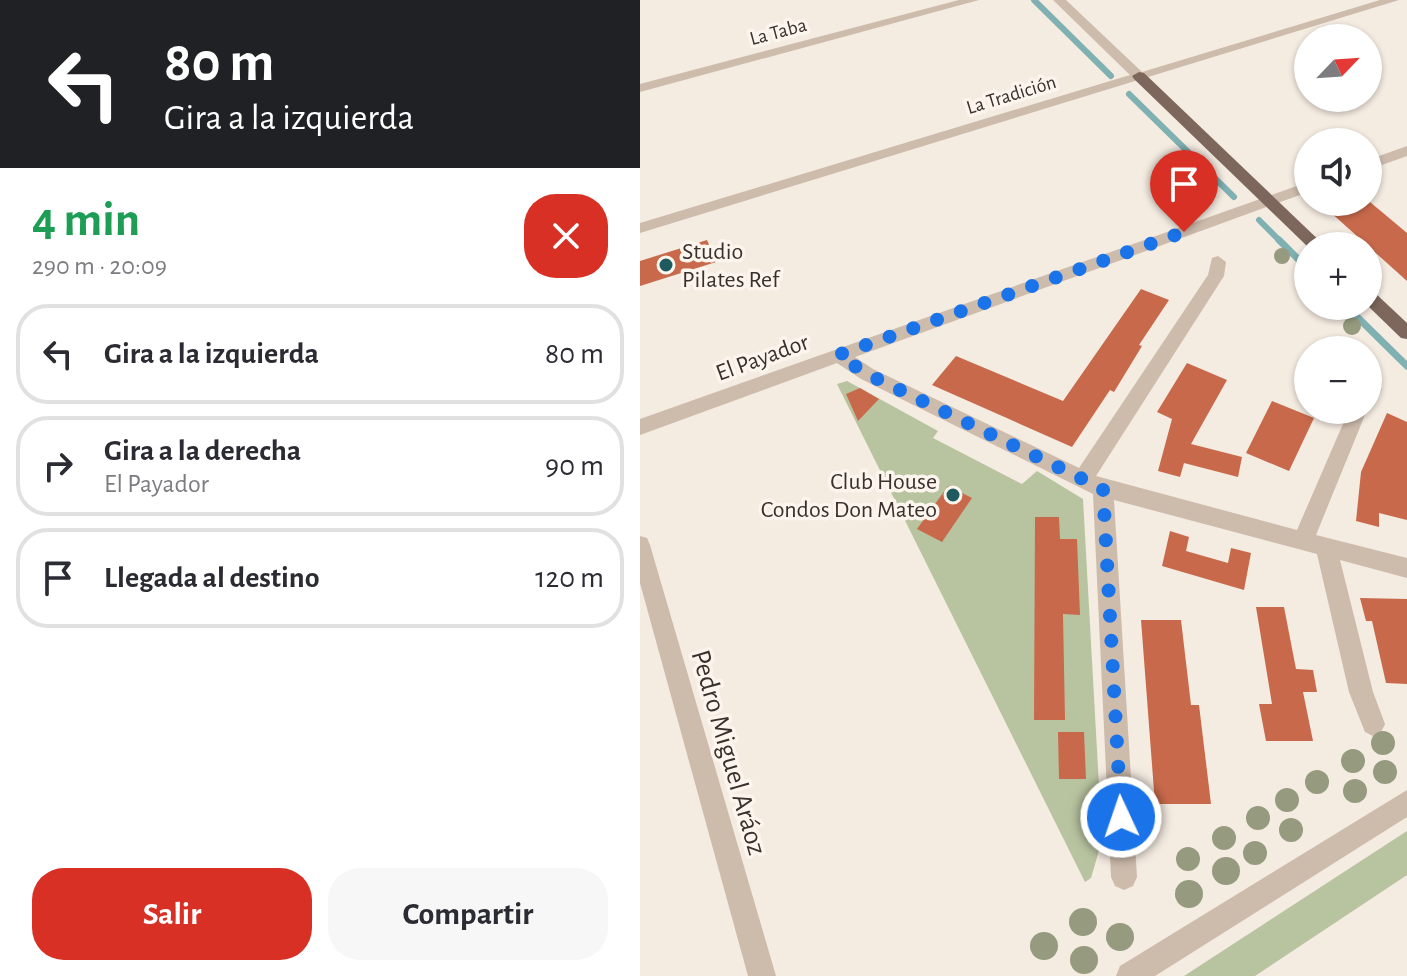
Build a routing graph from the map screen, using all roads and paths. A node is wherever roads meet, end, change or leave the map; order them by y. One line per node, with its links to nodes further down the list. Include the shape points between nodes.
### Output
1 (973, 0): 6 (street, La Taba)
2 (1059, 0): 5 (street)
3 (1394, 0): 4 (street); 5 (street, La Tradición)
4 (1407, 7)
5 (1139, 76): 10 (main road); 11 (street, La Tradición)
6 (640, 88)
7 (1407, 151): 8 (street)
8 (1382, 160)
9 (1294, 192): 10 (street, El Payador)
10 (1270, 201): 12 (main road); 16 (street, El Payador)
11 (640, 228)
12 (1302, 232)
13 (1218, 262): 19 (street, via 1216,276)
14 (1382, 309): 15 (main road)
15 (1407, 333)
16 (838, 355): 18 (street, El Payador); 19 (street)
17 (1352, 424): 20 (street)
18 (640, 427)
19 (1092, 485): 20 (street); 26 (street)
20 (1303, 541): 22 (street)
21 (640, 545): 27 (street, Pedro Miguel Aráoz)
22 (1326, 546): 23 (street); 24 (street)
23 (1407, 568)
24 (1373, 724)
25 (1407, 803): 28 (street)
26 (1124, 877)
27 (762, 976)
28 (1130, 976)

